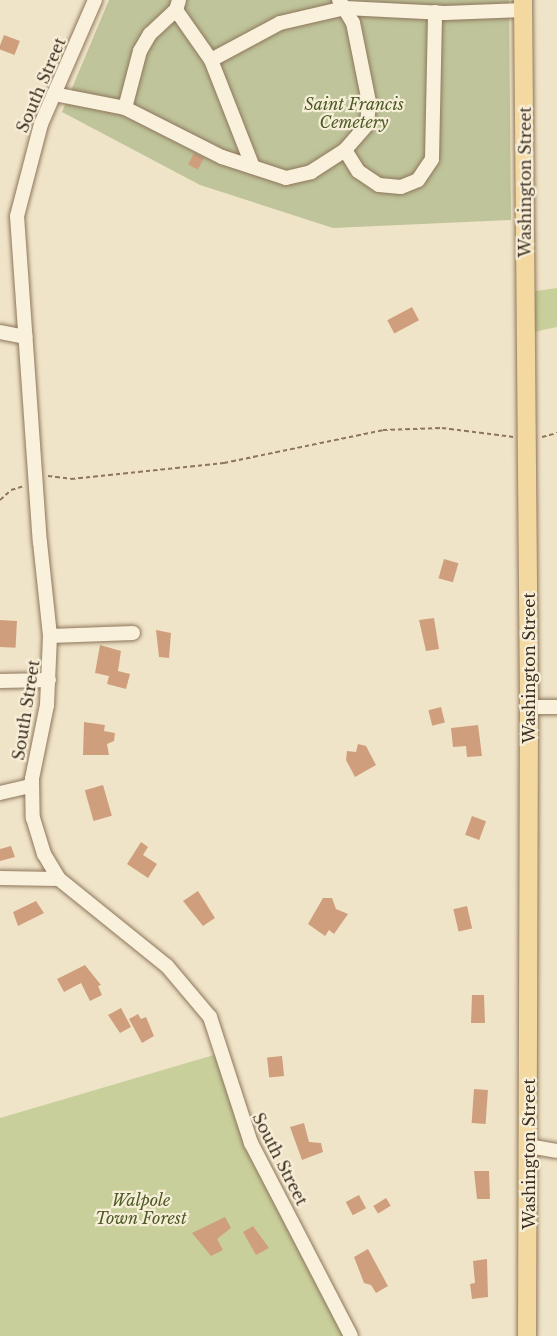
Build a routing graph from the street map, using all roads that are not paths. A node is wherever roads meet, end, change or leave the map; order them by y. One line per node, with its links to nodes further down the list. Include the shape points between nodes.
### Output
1 (95, 0): 8 (street, South Street)
2 (342, 4): 3 (street); 7 (street, via 280,23); 10 (street, via 353,23 369,102 367,125)
3 (381, 4): 6 (street)
4 (178, 5): 7 (street); 9 (street, via 150,34 140,51)
5 (524, 5): 6 (street); 18 (main road, Washington Street)
6 (442, 8): 10 (street, via 432,159 418,180 401,187 380,185 358,171)
7 (211, 60): 11 (street)
8 (54, 94): 9 (street); 13 (street, South Street, via 19,199)
9 (125, 108): 11 (street, via 222,157)
10 (345, 150): 11 (street, via 311,172 286,178)
11 (253, 167)
12 (0, 332): 13 (street)
13 (26, 338): 15 (street, South Street)
14 (132, 633): 15 (street)
15 (51, 636): 16 (street, South Street)
16 (50, 680): 17 (street); 20 (street, South Street)
17 (0, 681)
18 (529, 707): 19 (street); 24 (main road, Washington Street)
19 (557, 707)
20 (31, 786): 21 (street); 23 (street, South Street, via 37,838)
21 (0, 793)
22 (0, 878): 23 (street)
23 (59, 879): 26 (street, South Street, via 151,951 184,982 210,1017 225,1052 247,1135)
24 (529, 1146): 25 (street); 27 (main road, Washington Street)
25 (557, 1151)
26 (351, 1336)
27 (527, 1336)

